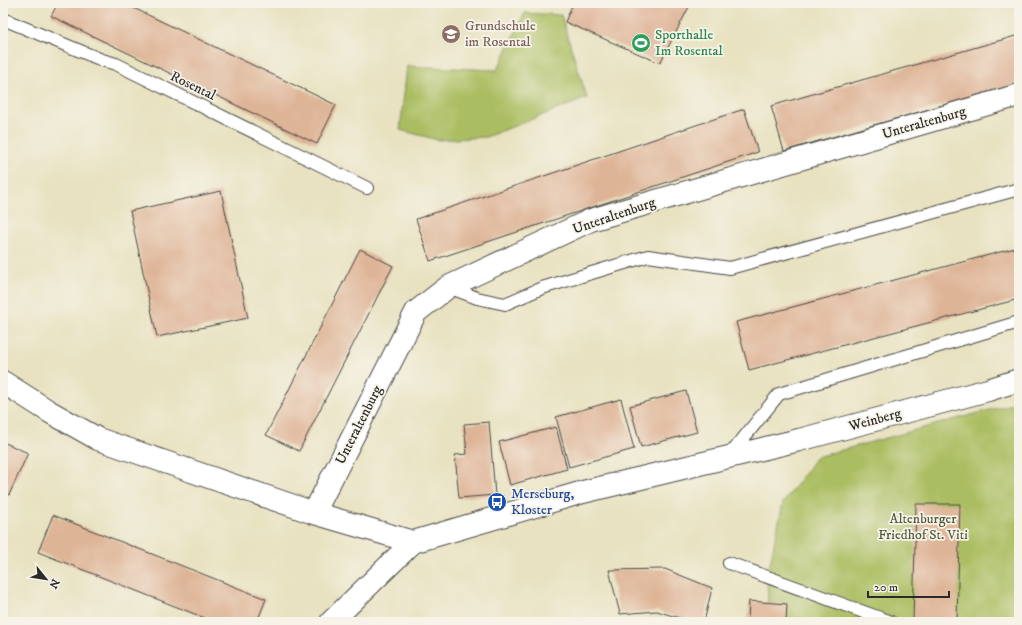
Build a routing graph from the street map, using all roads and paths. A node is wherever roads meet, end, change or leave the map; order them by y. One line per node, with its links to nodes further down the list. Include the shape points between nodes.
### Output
1 (3, 19): 3 (lane, Rosental, via 116,64)
2 (1019, 95): 5 (street, Unteraltenburg, via 591,220)
3 (367, 188)
4 (1019, 188): 5 (lane, via 730,268 648,256 542,288 505,304 477,298)
5 (448, 287): 10 (street, Unteraltenburg, via 416,312)
6 (1019, 322): 9 (lane, via 779,394)
7 (1019, 380): 9 (street, Weinberg, via 799,440)
8 (3, 382): 10 (street, via 98,439)
9 (730, 456): 11 (street, via 583,492)
10 (314, 513): 11 (street)
11 (413, 542): 13 (street)
12 (729, 563): 14 (lane)
13 (331, 622)
14 (891, 622)

